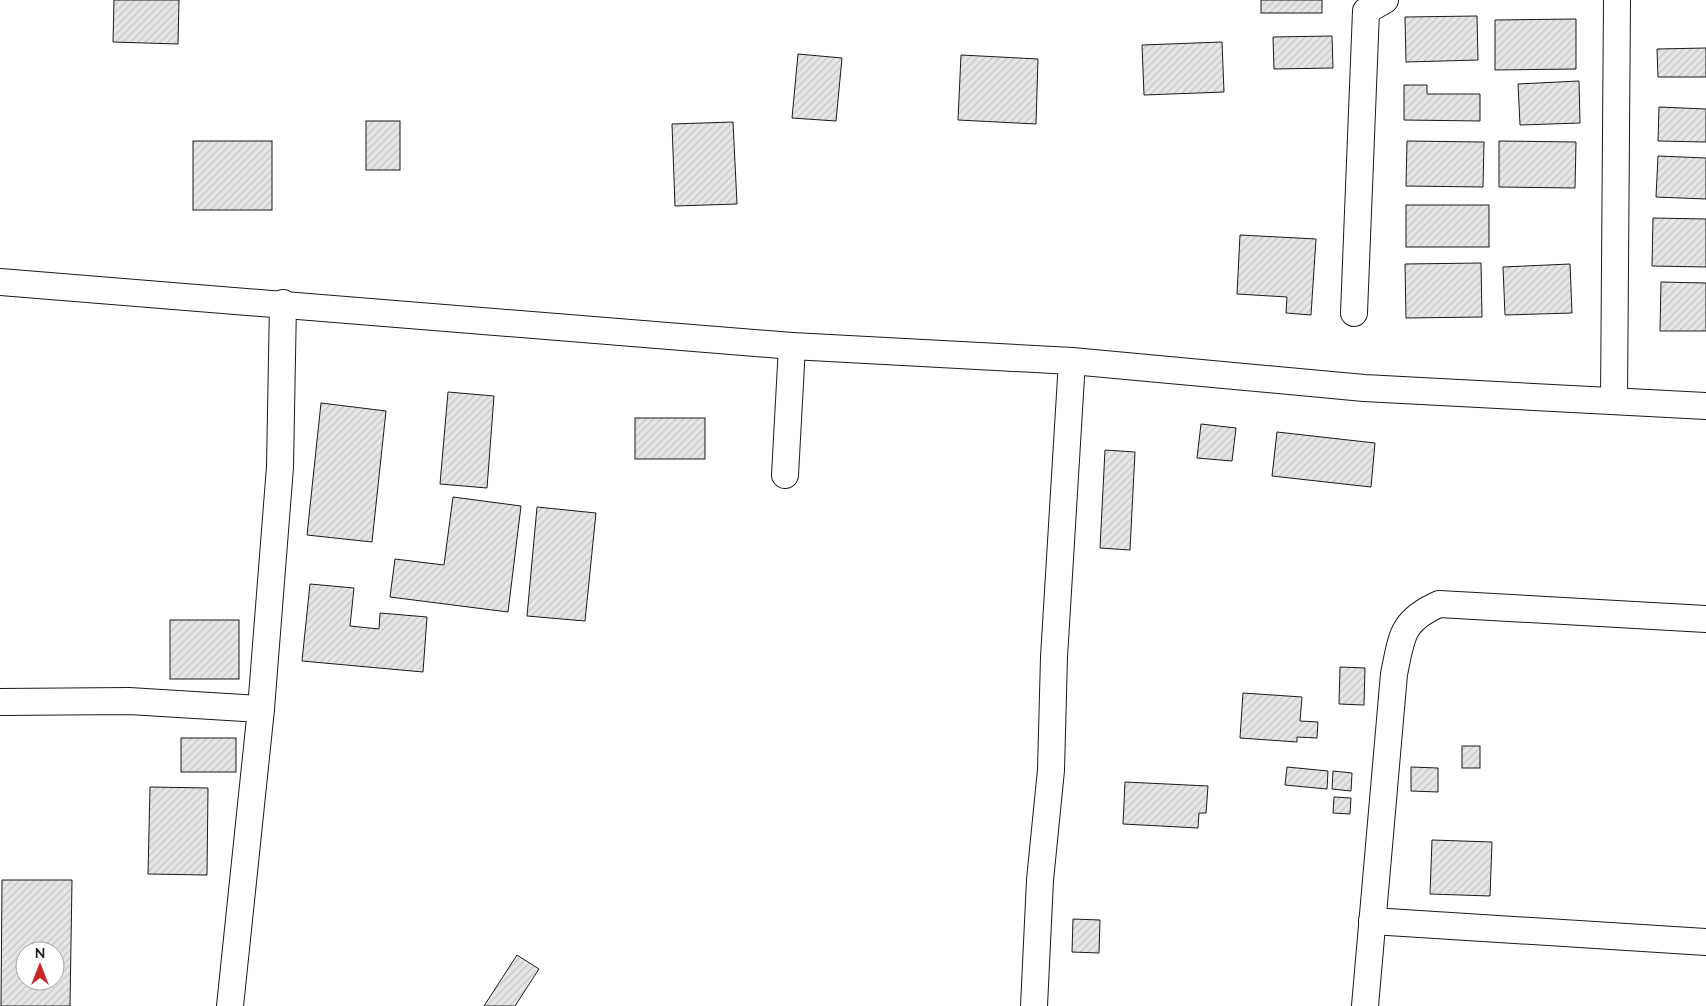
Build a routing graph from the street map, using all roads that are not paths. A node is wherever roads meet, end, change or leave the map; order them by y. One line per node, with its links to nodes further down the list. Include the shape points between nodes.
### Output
1 (1385, 0): 5 (street, via 1366,11)
2 (1617, 0): 8 (street)
3 (0, 282): 4 (street)
4 (283, 303): 6 (street); 13 (street, via 280,467)
5 (1354, 313)
6 (792, 346): 7 (street); 10 (street)
7 (1072, 361): 8 (street, via 1364,388); 17 (street, via 1054,657 1051,770 1040,880)
8 (1614, 402): 9 (street)
9 (1706, 406)
10 (785, 475)
11 (1706, 619): 14 (street, via 1439,604 1418,614 1406,629 1400,644 1394,674)
12 (0, 702): 13 (street, via 129,701)
13 (261, 709): 16 (street)
14 (1372, 921): 15 (street); 18 (street)
15 (1706, 942)
16 (230, 1006)
17 (1034, 1006)
18 (1365, 1006)

